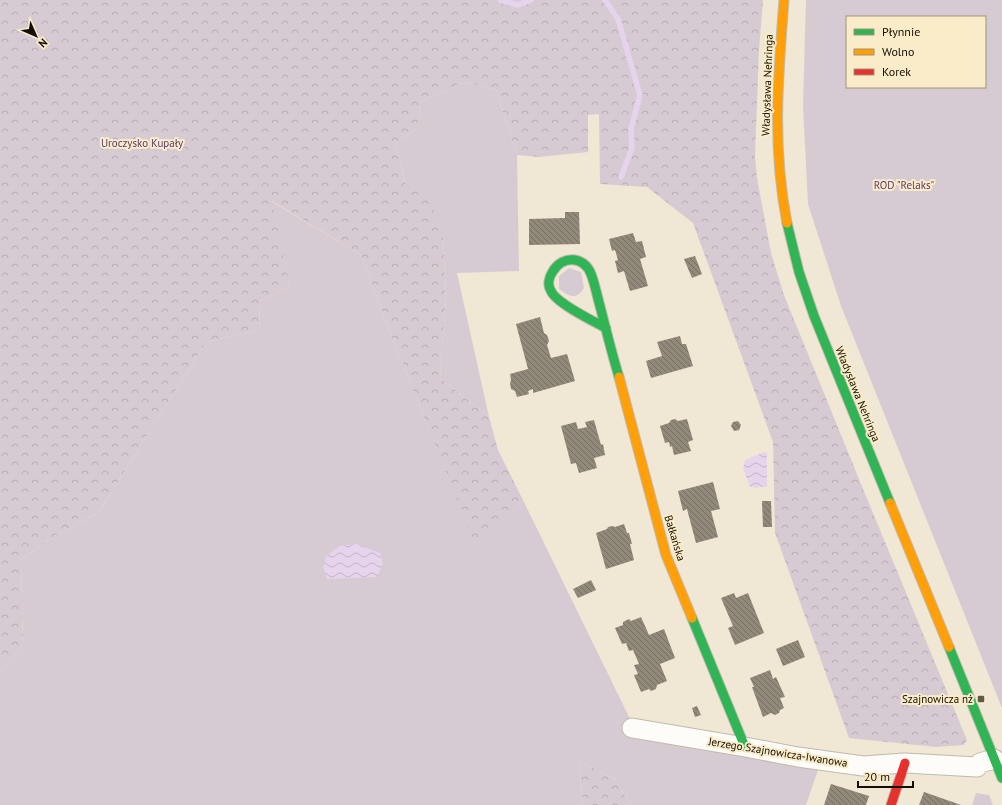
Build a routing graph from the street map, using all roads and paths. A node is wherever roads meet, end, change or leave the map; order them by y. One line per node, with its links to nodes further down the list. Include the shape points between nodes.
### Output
1 (784, 0): 5 (street, Władysława Nehringa, via 777,104 778,157 784,209 796,263 827,351)
2 (606, 328): 2 (street, Bałkańska, via 591,273 578,260 560,263 554,268 549,282 550,290 558,300); 4 (street, Bałkańska, via 666,555)
3 (632, 728): 4 (street, Jerzego Szajnowicza-Iwanowa)
4 (745, 747): 6 (street, Jerzego Szajnowicza-Iwanowa, via 798,758 863,766)
5 (994, 758): 6 (street, Jerzego Szajnowicza-Iwanowa, via 980,763 977,767); 7 (street, Władysława Nehringa)
6 (905, 763): 8 (street)
7 (1002, 778)
8 (891, 805)

